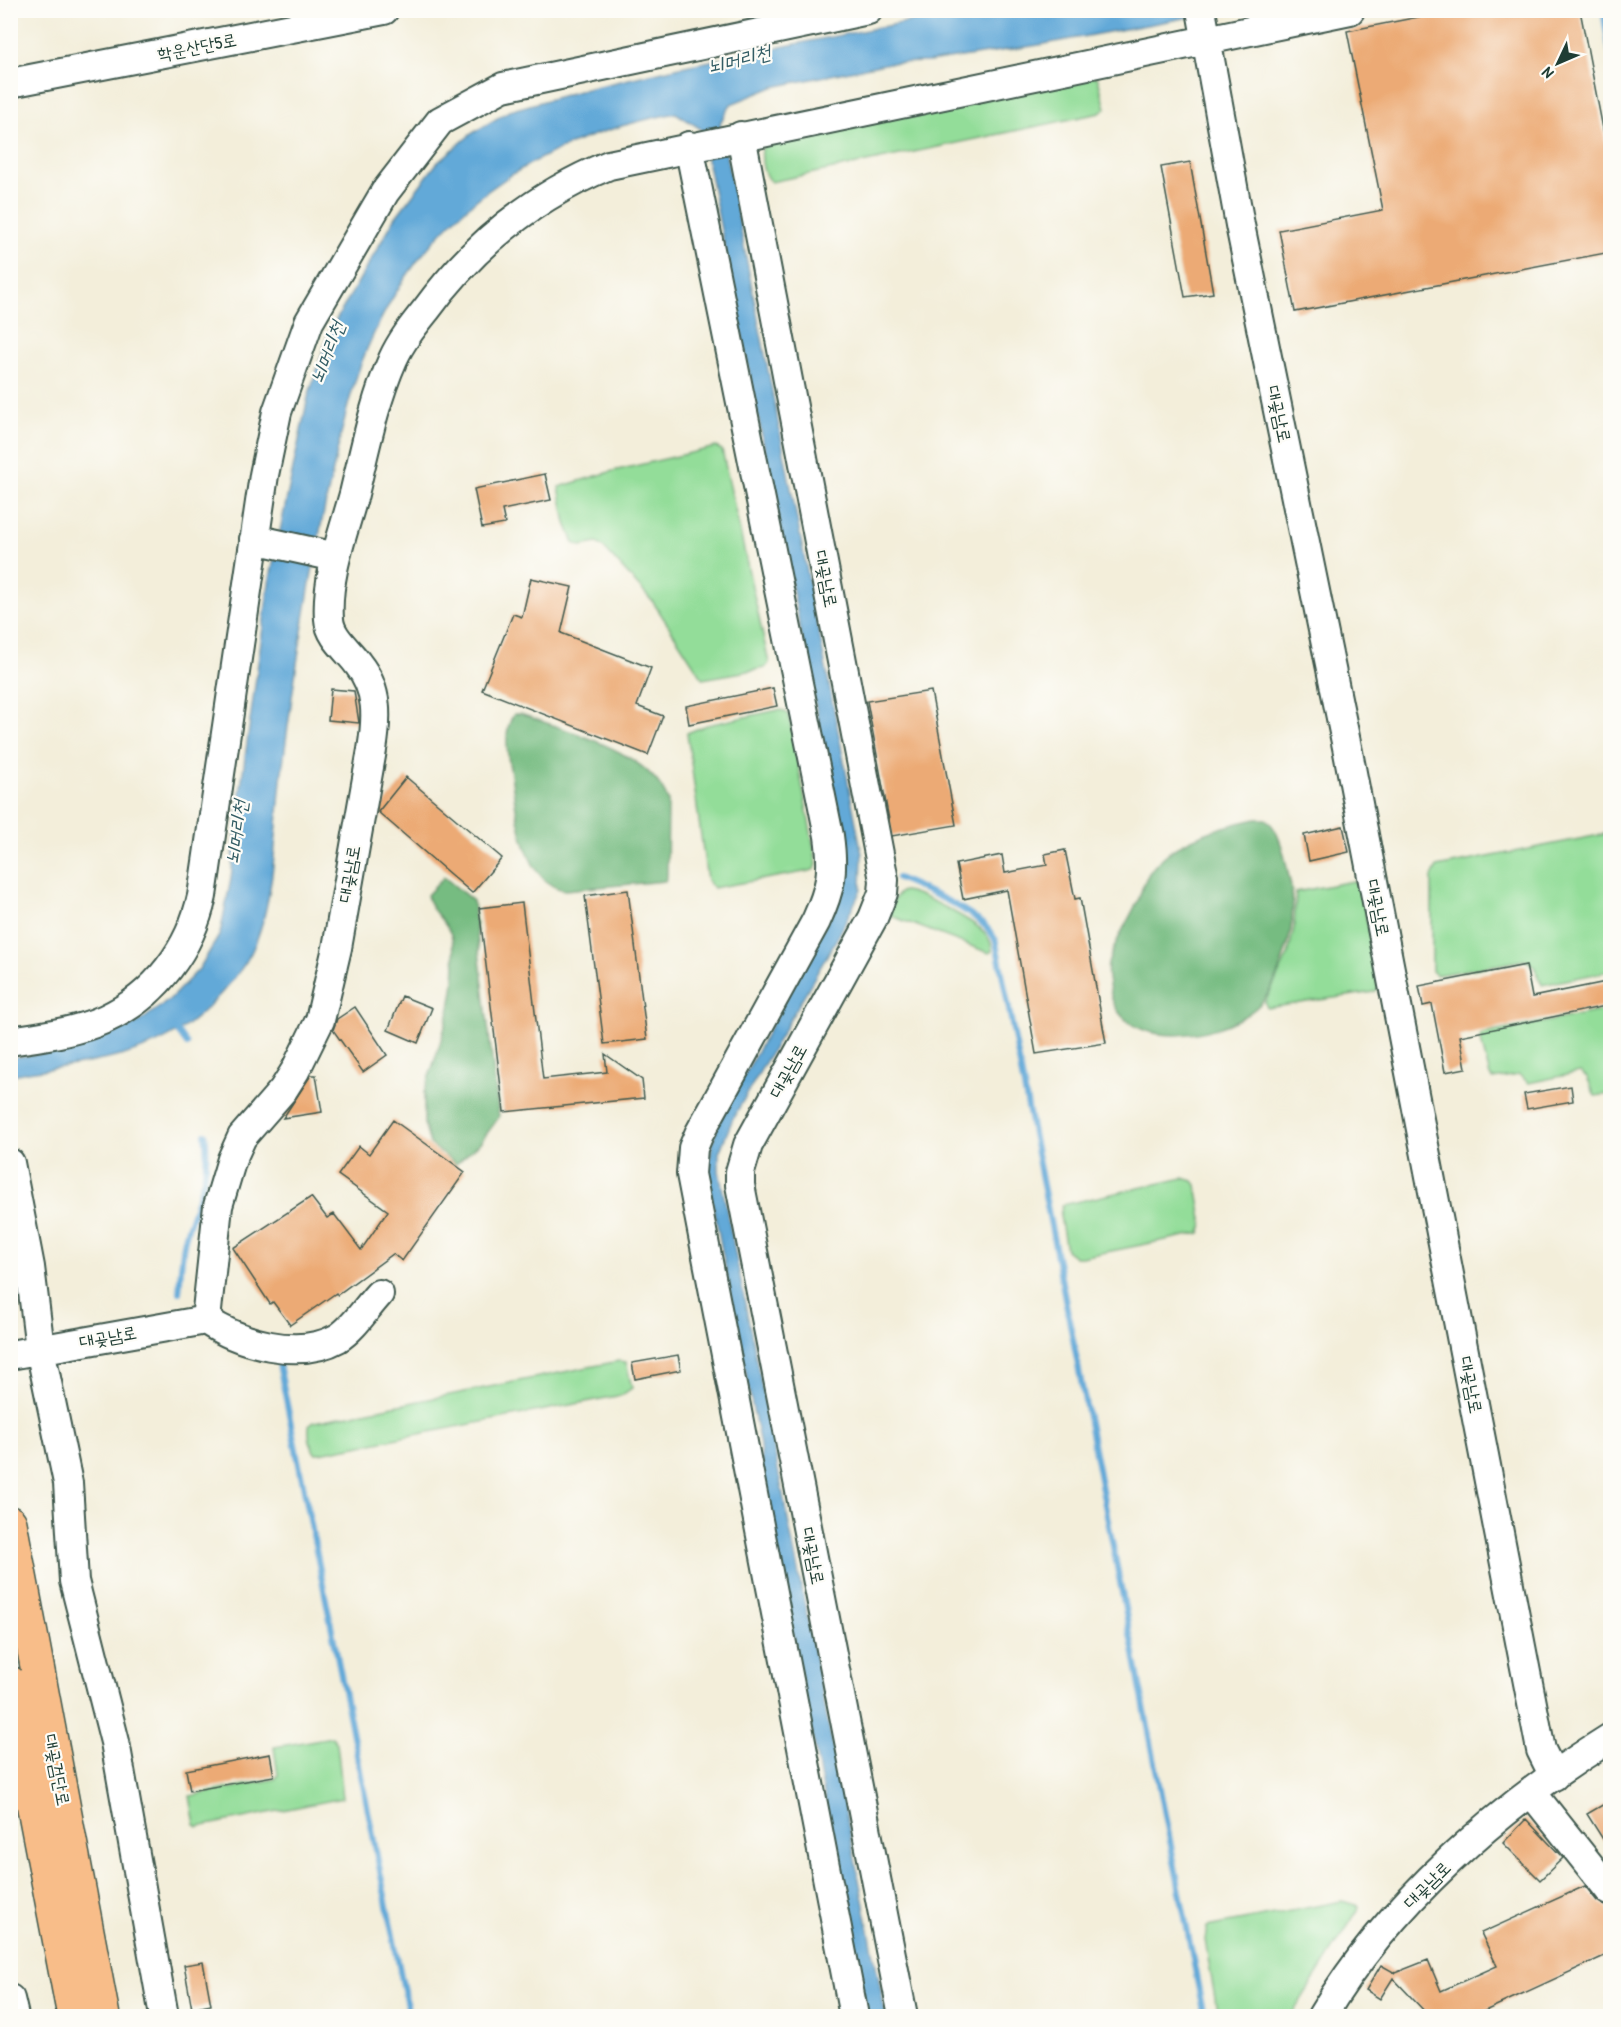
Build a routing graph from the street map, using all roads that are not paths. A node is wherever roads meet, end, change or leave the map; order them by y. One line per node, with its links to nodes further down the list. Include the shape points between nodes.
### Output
1 (384, 10): 6 (street, 학운산단5로)
2 (868, 10): 9 (street, via 503,87 440,121 385,192 309,322 277,412)
3 (1201, 10): 5 (street, 대곶남로)
4 (1350, 10): 5 (street, 대곶남로)
5 (1207, 39): 7 (street, 대곶남로); 20 (street, 대곶남로, via 1539,1738)
6 (10, 83)
7 (741, 136): 8 (street, 대곶남로); 29 (street, 대곶남로, via 884,880 873,918 748,1145 740,1185)
8 (689, 146): 10 (street, 대곶남로, via 609,165 544,196 501,227 456,272 393,358); 28 (street, via 820,791 832,872 831,886 816,921 699,1134 693,1148 691,1173)
9 (254, 539): 10 (street); 11 (street, via 202,896 190,938 161,977 107,1019 83,1028)
10 (336, 557): 14 (street, 대곶남로, via 329,623 368,679 375,699 372,750 337,948 320,1020 295,1071 242,1137 229,1168 218,1206)
11 (10, 1041)
12 (10, 1163): 15 (street, via 30,1267)
13 (379, 1294): 14 (street, via 348,1329 331,1341 318,1344 287,1347 248,1341)
14 (206, 1320): 15 (street, 대곶남로)
15 (40, 1349): 16 (street, 대곶남로); 27 (street, via 69,1483 74,1581 115,1742)
16 (10, 1355)
17 (10, 1523): 26 (main road, 대곶검단로)
18 (10, 1683): 25 (main road, 대곶검단로)
19 (1611, 1738): 20 (street, 대곶남로)
20 (1554, 1776): 21 (street, 대곶남로)
21 (1532, 1793): 22 (street); 30 (street, 대곶남로, via 1425,1884 1370,1945)
22 (1611, 1891)
23 (10, 1999): 24 (street)
24 (14, 2016)
25 (74, 2016)
26 (103, 2016)
27 (164, 2016)
28 (854, 2016)
29 (903, 2016)
30 (1322, 2016)

